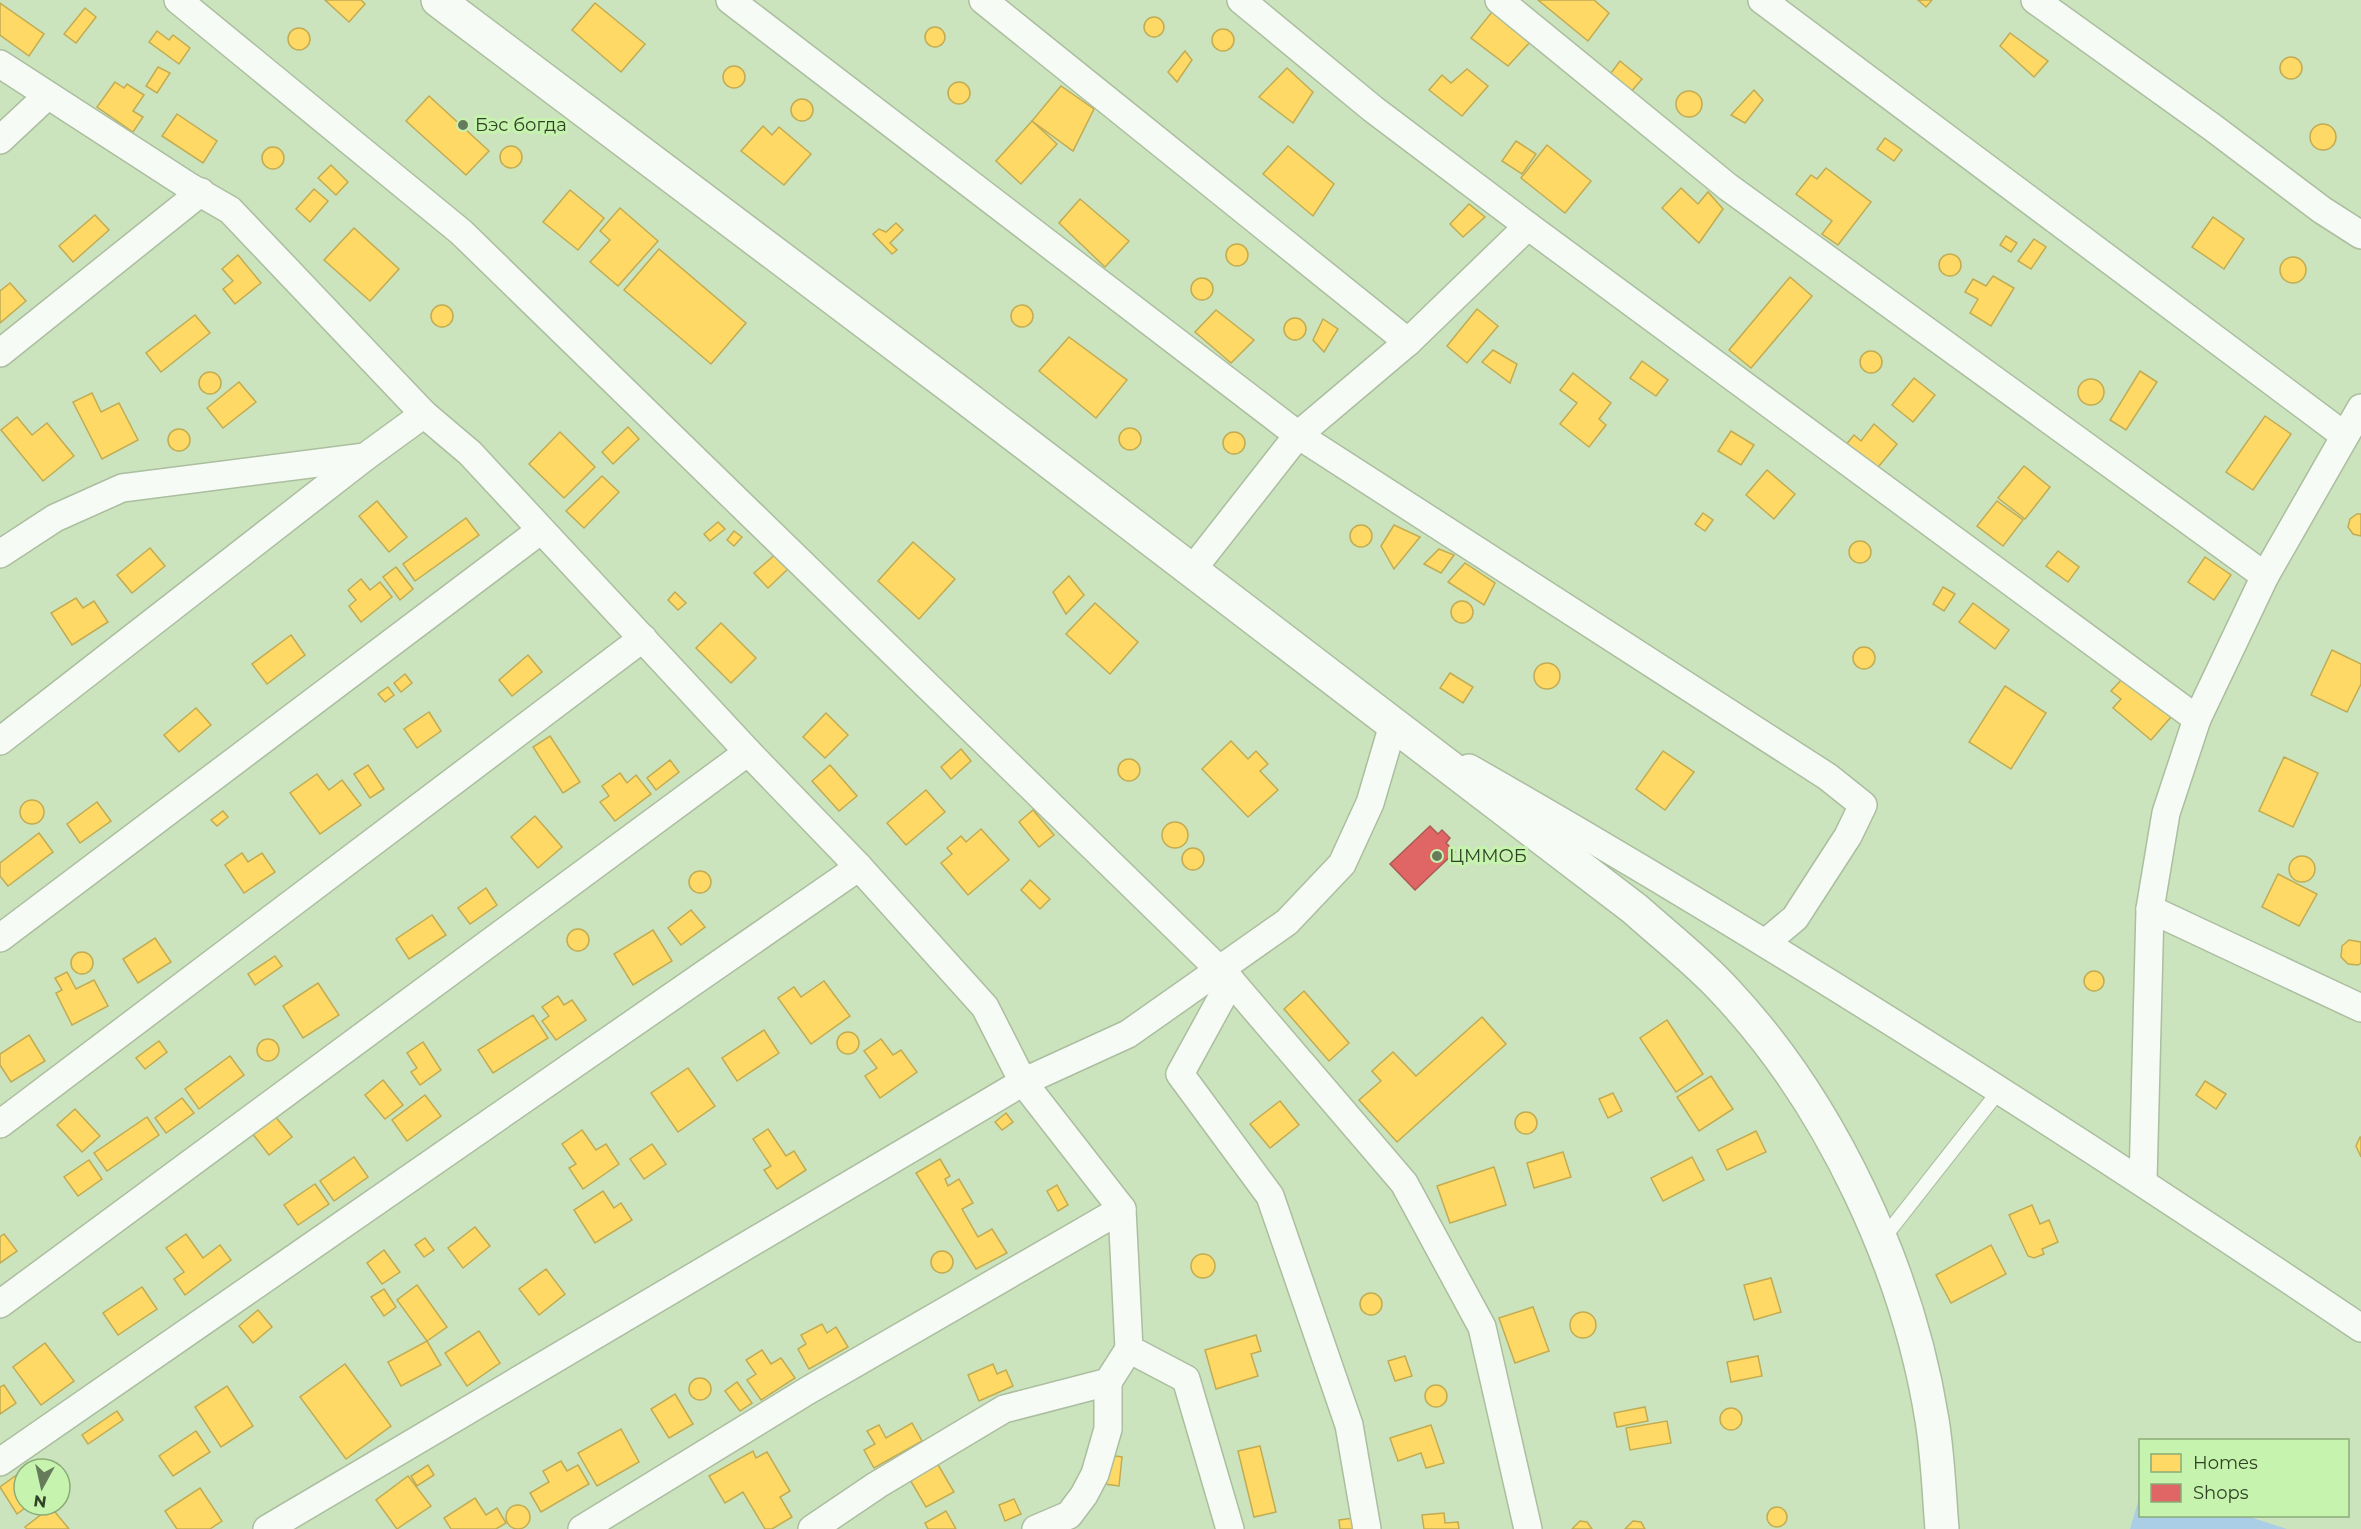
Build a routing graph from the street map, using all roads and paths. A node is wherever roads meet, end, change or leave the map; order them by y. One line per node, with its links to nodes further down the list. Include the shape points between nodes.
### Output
1 (178, 0): 35 (street, via 461,232)
2 (438, 0): 24 (street)
3 (730, 0): 19 (street)
4 (982, 0): 15 (street)
5 (1241, 0): 13 (street, via 1373,109)
6 (1499, 0): 25 (street, via 1728,188)
7 (1762, 0): 20 (street)
8 (2035, 0): 14 (street)
9 (0, 64): 10 (street)
10 (47, 96): 11 (street); 12 (street)
11 (0, 140)
12 (201, 192): 16 (street); 18 (street, via 230,210)
13 (1528, 226): 15 (street); 27 (street)
14 (2361, 235)
15 (1408, 342): 19 (street)
16 (0, 353)
17 (2361, 408): 20 (street)
18 (424, 414): 21 (street); 22 (street, via 470,453)
19 (1298, 435): 24 (street); 34 (street, via 1828,777 1863,805 1848,836 1795,918)
20 (2345, 436): 25 (street)
21 (365, 457): 23 (street, via 122,488 56,518); 29 (street)
22 (541, 530): 26 (street); 33 (street)
23 (0, 554)
24 (1192, 570): 28 (street)
25 (2265, 576): 27 (street)
26 (643, 638): 30 (street); 39 (street)
27 (2197, 718): 32 (street, via 2166,813)
28 (1393, 725): 34 (street, via 1643,867); 35 (street, via 1370,803 1342,864 1287,922); 42 (street, via 1635,909 1726,992 1806,1092 1863,1197)
29 (0, 741)
30 (748, 752): 31 (street); 43 (street)
31 (859, 867): 37 (street, via 985,1007); 47 (street)
32 (2150, 909): 36 (street); 40 (street)
33 (0, 938)
34 (1765, 944): 38 (street)
35 (1225, 975): 37 (street, via 1128,1034); 54 (street, via 1180,1074 1270,1196 1349,1425); 55 (street, via 1410,1193 1482,1328)
36 (2361, 1008)
37 (1023, 1082): 41 (street); 49 (street)
38 (2000, 1091): 40 (street); 42 (lane)
39 (0, 1124)
40 (2143, 1181): 44 (street)
41 (1122, 1209): 45 (street); 50 (street, via 886,1343)
42 (1881, 1242): 56 (street, via 1907,1311 1932,1421)
43 (0, 1304)
44 (2361, 1328)
45 (1129, 1349): 46 (street); 53 (street, via 1186,1379)
46 (1108, 1382): 48 (street, via 1108,1429 1095,1474); 51 (street, via 1004,1409)
47 (0, 1462)
48 (1076, 1517): 52 (street, via 1069,1515)
49 (267, 1529)
50 (582, 1529)
51 (812, 1529)
52 (1036, 1529)
53 (1230, 1529)
54 (1367, 1529)
55 (1528, 1529)
56 (1942, 1529)

